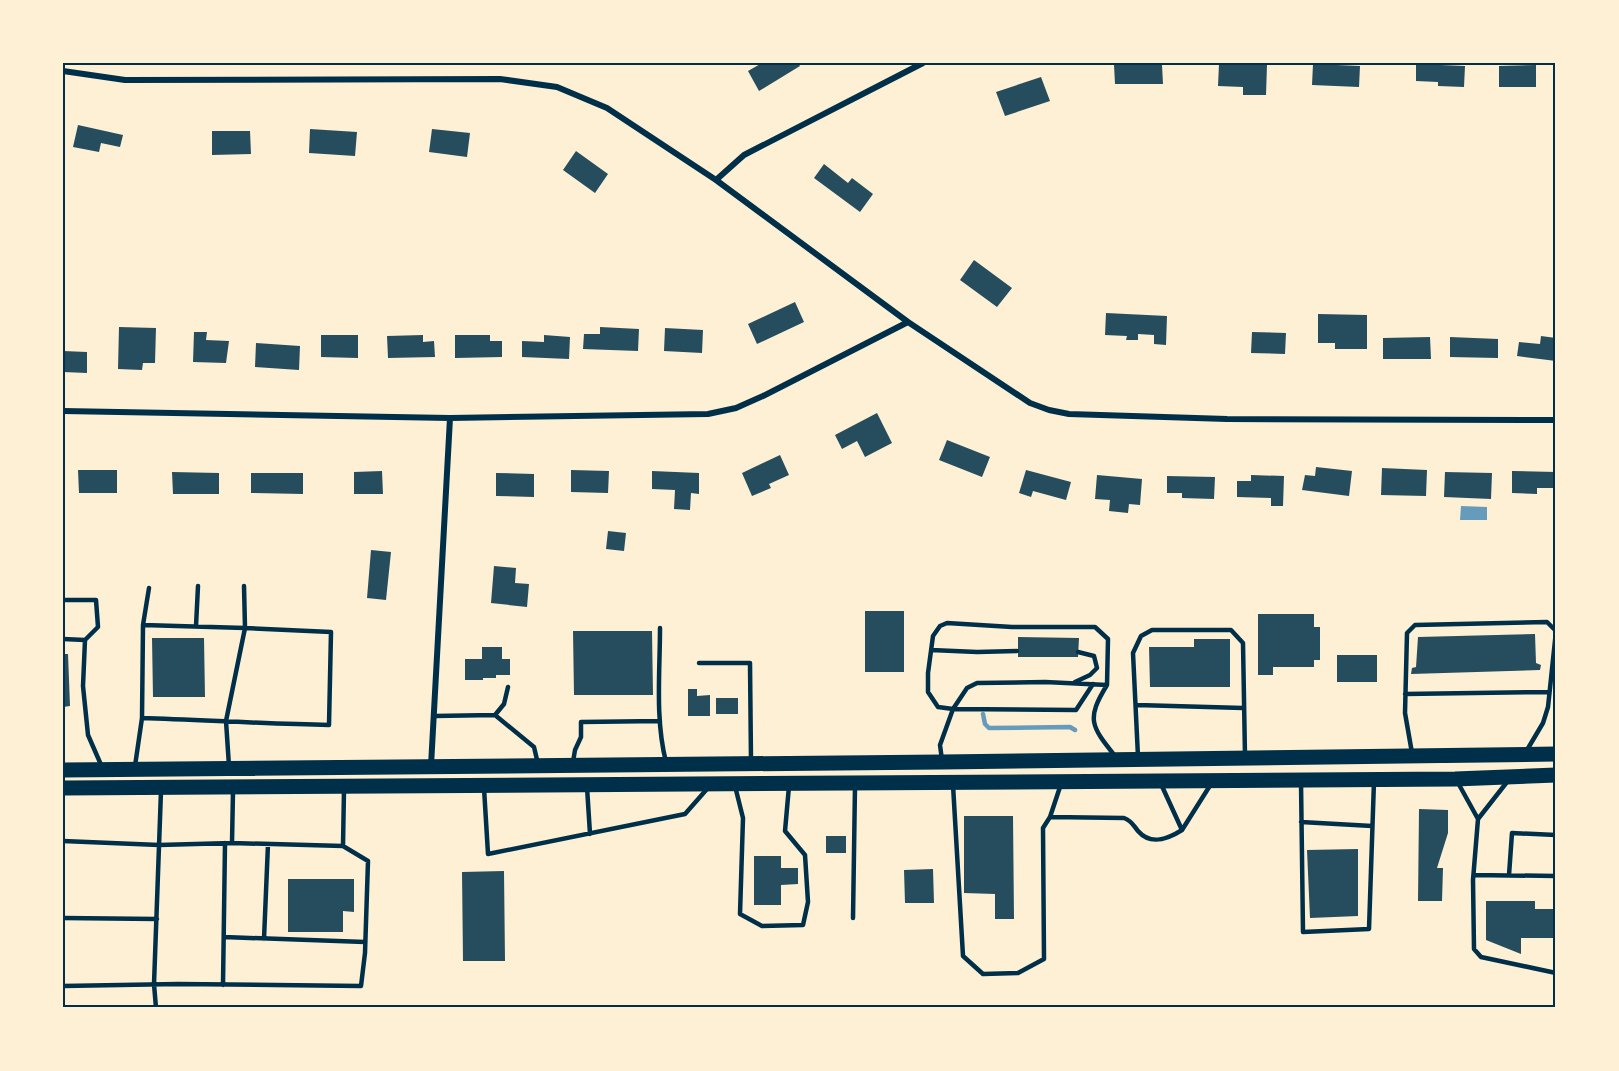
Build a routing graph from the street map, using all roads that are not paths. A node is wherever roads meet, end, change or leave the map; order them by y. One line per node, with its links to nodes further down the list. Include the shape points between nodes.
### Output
1 (923, 63): 3 (street, via 744,155)
2 (63, 71): 3 (street, via 125,80 500,79 541,83 607,108)
3 (716, 180): 4 (street)
4 (908, 322): 6 (street, via 763,396 736,408 708,414); 7 (street, via 1030,403 1069,414)
5 (63, 411): 6 (street)
6 (450, 418): 32 (street)
7 (1556, 420)
8 (198, 586): 13 (lane)
9 (244, 586): 15 (lane)
10 (149, 588): 12 (lane)
11 (63, 600): 17 (lane, via 96,600 98,627)
12 (143, 625): 13 (lane); 33 (lane)
13 (196, 626): 15 (lane)
14 (660, 627): 35 (lane)
15 (245, 628): 34 (lane); 34 (lane, via 331,632 329,725)
16 (63, 639): 17 (lane)
17 (85, 640): 49 (lane, via 83,686 88,735)
18 (931, 650): 19 (lane); 24 (lane, via 933,636 947,623 1095,627 1108,639); 30 (lane, via 928,692 938,707)
19 (1017, 651)
20 (1078, 652): 22 (lane, via 1094,656 1097,668)
21 (699, 663): 43 (lane, via 750,663)
22 (1075, 682): 23 (lane); 30 (lane, via 977,682 967,688)
23 (1093, 684): 24 (lane); 30 (lane, via 1076,710)
24 (1107, 685): 40 (lane, via 1093,715 1094,726)
25 (508, 687): 31 (lane, via 504,704)
26 (1550, 692): 27 (lane); 27 (lane, via 1556,631 1547,621 1415,625 1407,633); 37 (lane, via 1542,723)
27 (1405, 694): 38 (lane)
28 (1137, 705): 29 (lane); 29 (lane, via 1133,653 1141,636 1152,630 1231,630 1243,643); 41 (lane)
29 (1243, 708): 39 (lane)
30 (953, 709): 42 (lane, via 940,745)
31 (495, 715): 32 (lane); 46 (lane, via 534,747)
32 (434, 716): 47 (street)
33 (142, 718): 34 (lane); 50 (lane)
34 (226, 721): 48 (lane)
35 (660, 721): 44 (lane, via 581,722 581,737); 45 (lane)
36 (1556, 754): 37 (highway)
37 (1524, 755): 38 (highway)
38 (1412, 756): 39 (highway)
39 (1245, 758): 41 (highway)
40 (1118, 760): 41 (highway); 42 (highway)
41 (1138, 760)
42 (942, 762): 43 (highway)
43 (752, 764): 45 (highway)
44 (572, 765): 45 (highway); 46 (highway)
45 (667, 765)
46 (538, 766): 47 (highway)
47 (431, 767): 48 (highway)
48 (229, 768): 50 (highway)
49 (103, 769): 50 (highway); 51 (highway)
50 (135, 769)
51 (63, 770)
52 (1511, 777): 53 (highway); 55 (highway); 72 (lane)
53 (1552, 777)
54 (1374, 779): 55 (highway); 57 (highway); 74 (lane)
55 (1455, 779): 72 (lane)
56 (1213, 780): 57 (highway); 59 (highway); 75 (lane)
57 (1300, 780): 73 (lane)
58 (1062, 781): 59 (highway); 60 (highway); 71 (lane)
59 (1160, 781): 75 (lane)
60 (953, 782): 62 (highway); 71 (lane, via 963,956 983,974 1018,973 1044,959 1043,828)
61 (790, 783): 62 (highway); 65 (highway); 65 (lane, via 785,831 805,855 808,902 803,925 762,926 740,914 744,818)
62 (855, 783): 88 (lane)
63 (587, 784): 64 (highway); 66 (highway); 76 (lane)
64 (711, 784): 65 (highway); 76 (lane, via 685,814)
65 (734, 784)
66 (484, 785): 67 (highway); 76 (lane, via 488,854)
67 (344, 787): 69 (highway); 83 (lane)
68 (63, 788): 70 (highway)
69 (233, 788): 70 (highway); 80 (lane)
70 (161, 789): 82 (lane)
71 (1050, 817): 75 (lane, via 1124,818 1150,839 1167,840)
72 (1478, 819): 84 (lane)
73 (1301, 822): 74 (lane); 74 (lane, via 1303,932 1369,929)
74 (1372, 826)
75 (1182, 830)
76 (590, 834)
77 (1556, 835): 85 (lane, via 1512,833)
78 (63, 842): 82 (lane)
79 (225, 843): 80 (lane); 82 (lane); 90 (lane)
80 (232, 843): 81 (lane)
81 (268, 844): 83 (lane); 91 (lane)
82 (159, 845): 89 (lane)
83 (343, 846): 92 (lane, via 368,861)
84 (1474, 875): 85 (lane); 93 (lane, via 1474,949 1481,957)
85 (1509, 875): 86 (lane)
86 (1556, 876)
87 (63, 918): 89 (lane)
88 (853, 918)
89 (157, 920): 94 (lane)
90 (224, 937): 91 (lane); 95 (lane)
91 (264, 939): 92 (lane)
92 (365, 942): 95 (lane, via 361,986)
93 (1556, 973)
94 (154, 984): 95 (lane); 96 (lane); 97 (lane)
95 (223, 985)
96 (63, 986)
97 (156, 1008)

